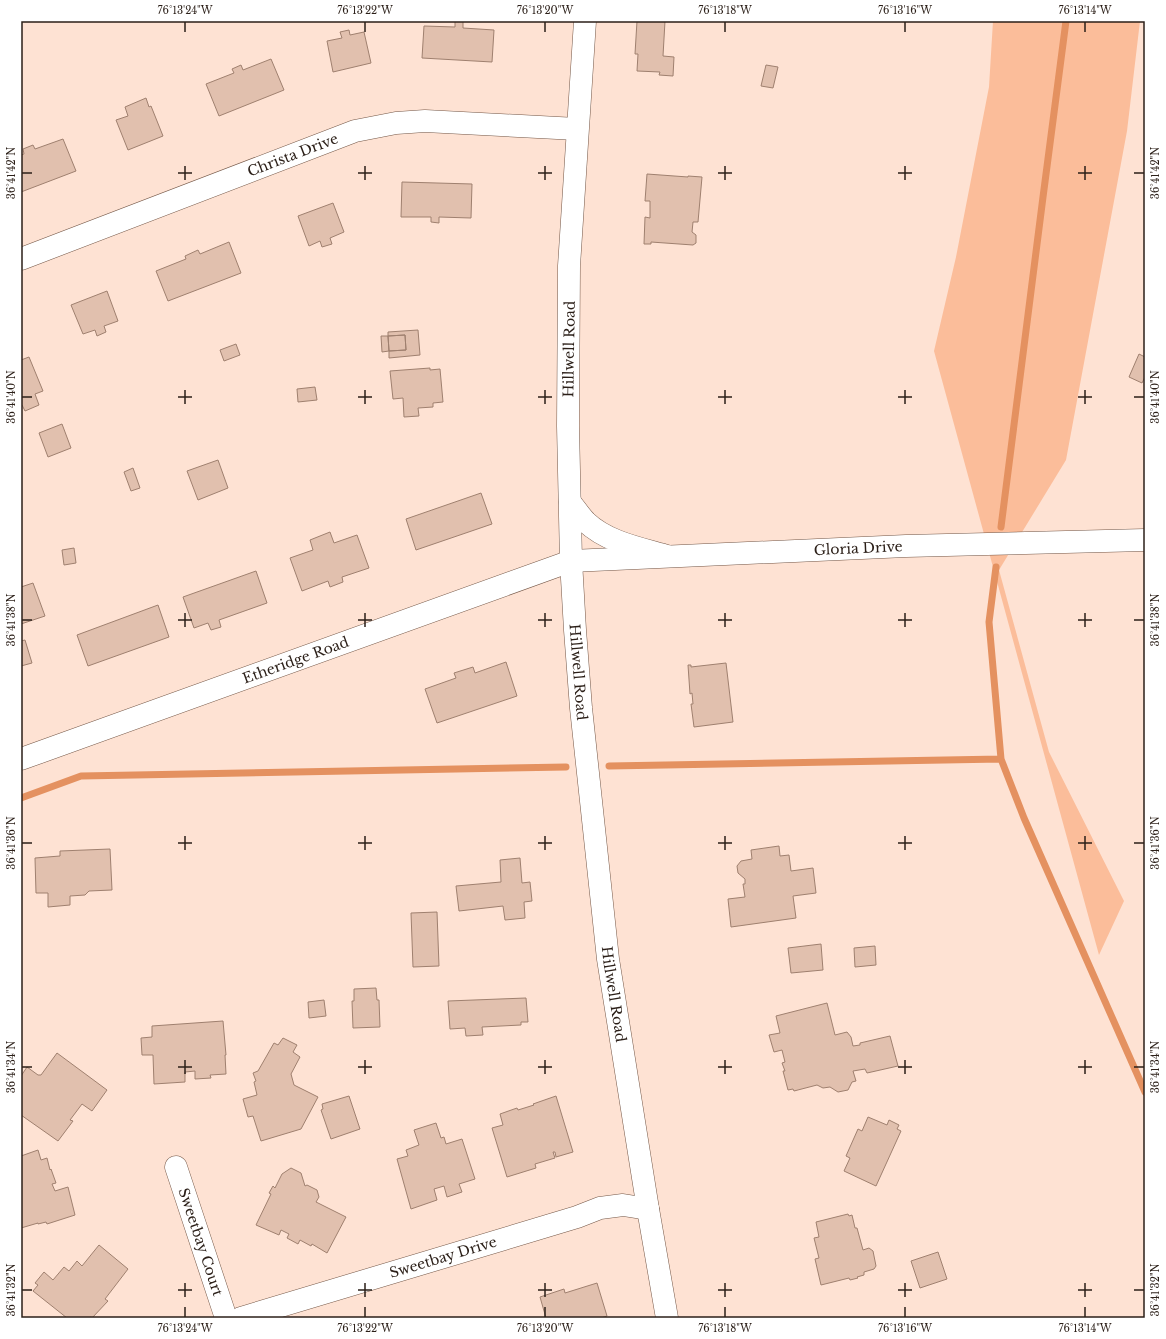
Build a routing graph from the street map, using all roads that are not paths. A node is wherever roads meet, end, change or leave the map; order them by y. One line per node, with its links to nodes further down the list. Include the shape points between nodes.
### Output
1 (585, 21): 2 (street, Hillwell Road)
2 (577, 129): 3 (street, Christa Drive, via 425,121 396,122 355,131); 4 (street, Hillwell Road, via 570,266)
3 (21, 259)
4 (570, 502): 6 (street, via 586,522 599,531 626,545); 7 (street, Hillwell Road)
5 (1145, 540): 6 (street, Gloria Drive)
6 (667, 556): 7 (street, Gloria Drive)
7 (571, 561): 8 (street, Etheridge Road); 10 (street, Hillwell Road, via 581,708 608,959)
8 (21, 759)
9 (176, 1167): 11 (street, Sweetbay Court)
10 (648, 1209): 12 (street, Sweetbay Drive, via 623,1205 600,1208); 13 (street, Hillwell Road)
11 (226, 1318)
12 (240, 1318)
13 (667, 1318)

